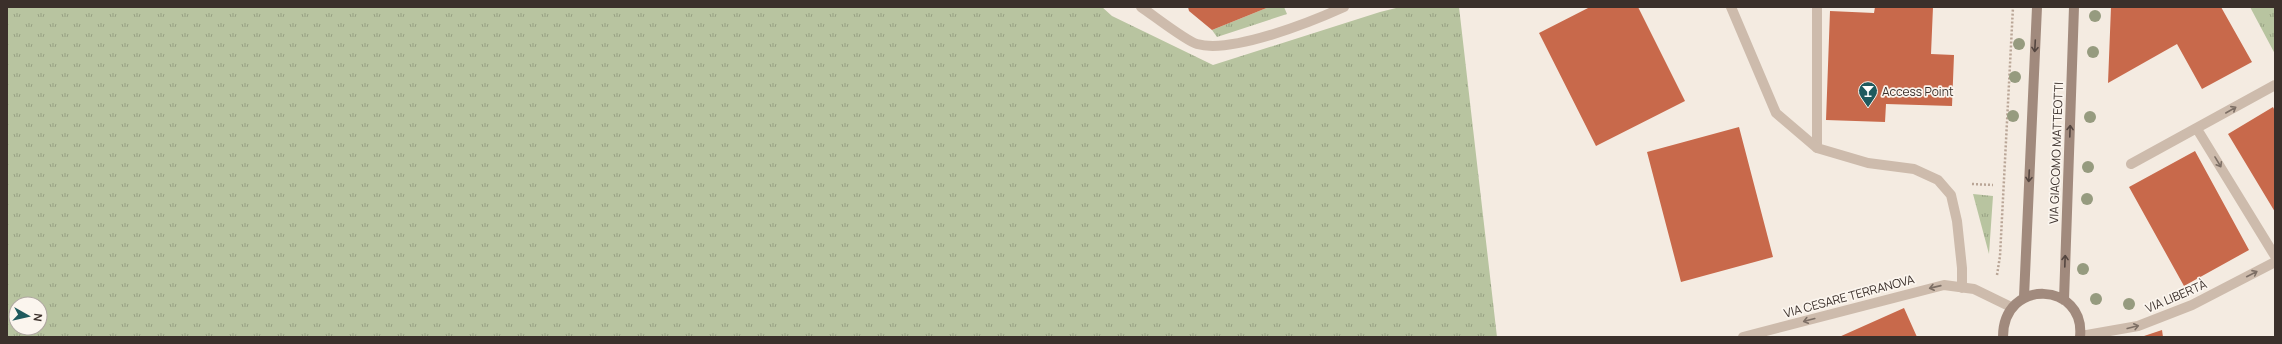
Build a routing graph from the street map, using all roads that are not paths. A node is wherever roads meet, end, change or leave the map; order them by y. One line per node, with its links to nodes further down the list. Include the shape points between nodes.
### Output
1 (1141, 7): 2 (street, via 1196,44 1218,47 1314,20)
2 (1344, 7)
3 (1732, 7): 9 (street, via 1776,113)
4 (1817, 7): 9 (street)
5 (2037, 7): 14 (street, one-way to 14)
6 (2074, 7): 15 (street, VIA GIACOMO MATTEOTTI, one-way to 6)
7 (2275, 85): 8 (street, one-way to 7)
8 (2197, 129): 10 (street); 11 (street, one-way to 11)
9 (1817, 148): 13 (street, via 1868,163 1914,169 1938,180 1951,195 1962,268)
10 (2130, 164)
11 (2275, 256)
12 (2275, 262): 17 (street, VIA LIBERTÀ, one-way to 12, via 2138,326 2192,304)
13 (1962, 288): 16 (street, VIA CESARE TERRANOVA, via 1974,289); 18 (street, VIA CESARE TERRANOVA, one-way to 18, via 1944,285)
14 (2024, 297): 15 (street, via 2040,293); 16 (street)
15 (2064, 300): 17 (street, via 2080,322)
16 (2011, 307): 19 (street, via 2003,325)
17 (2081, 336)
18 (1743, 337)
19 (2003, 337)

